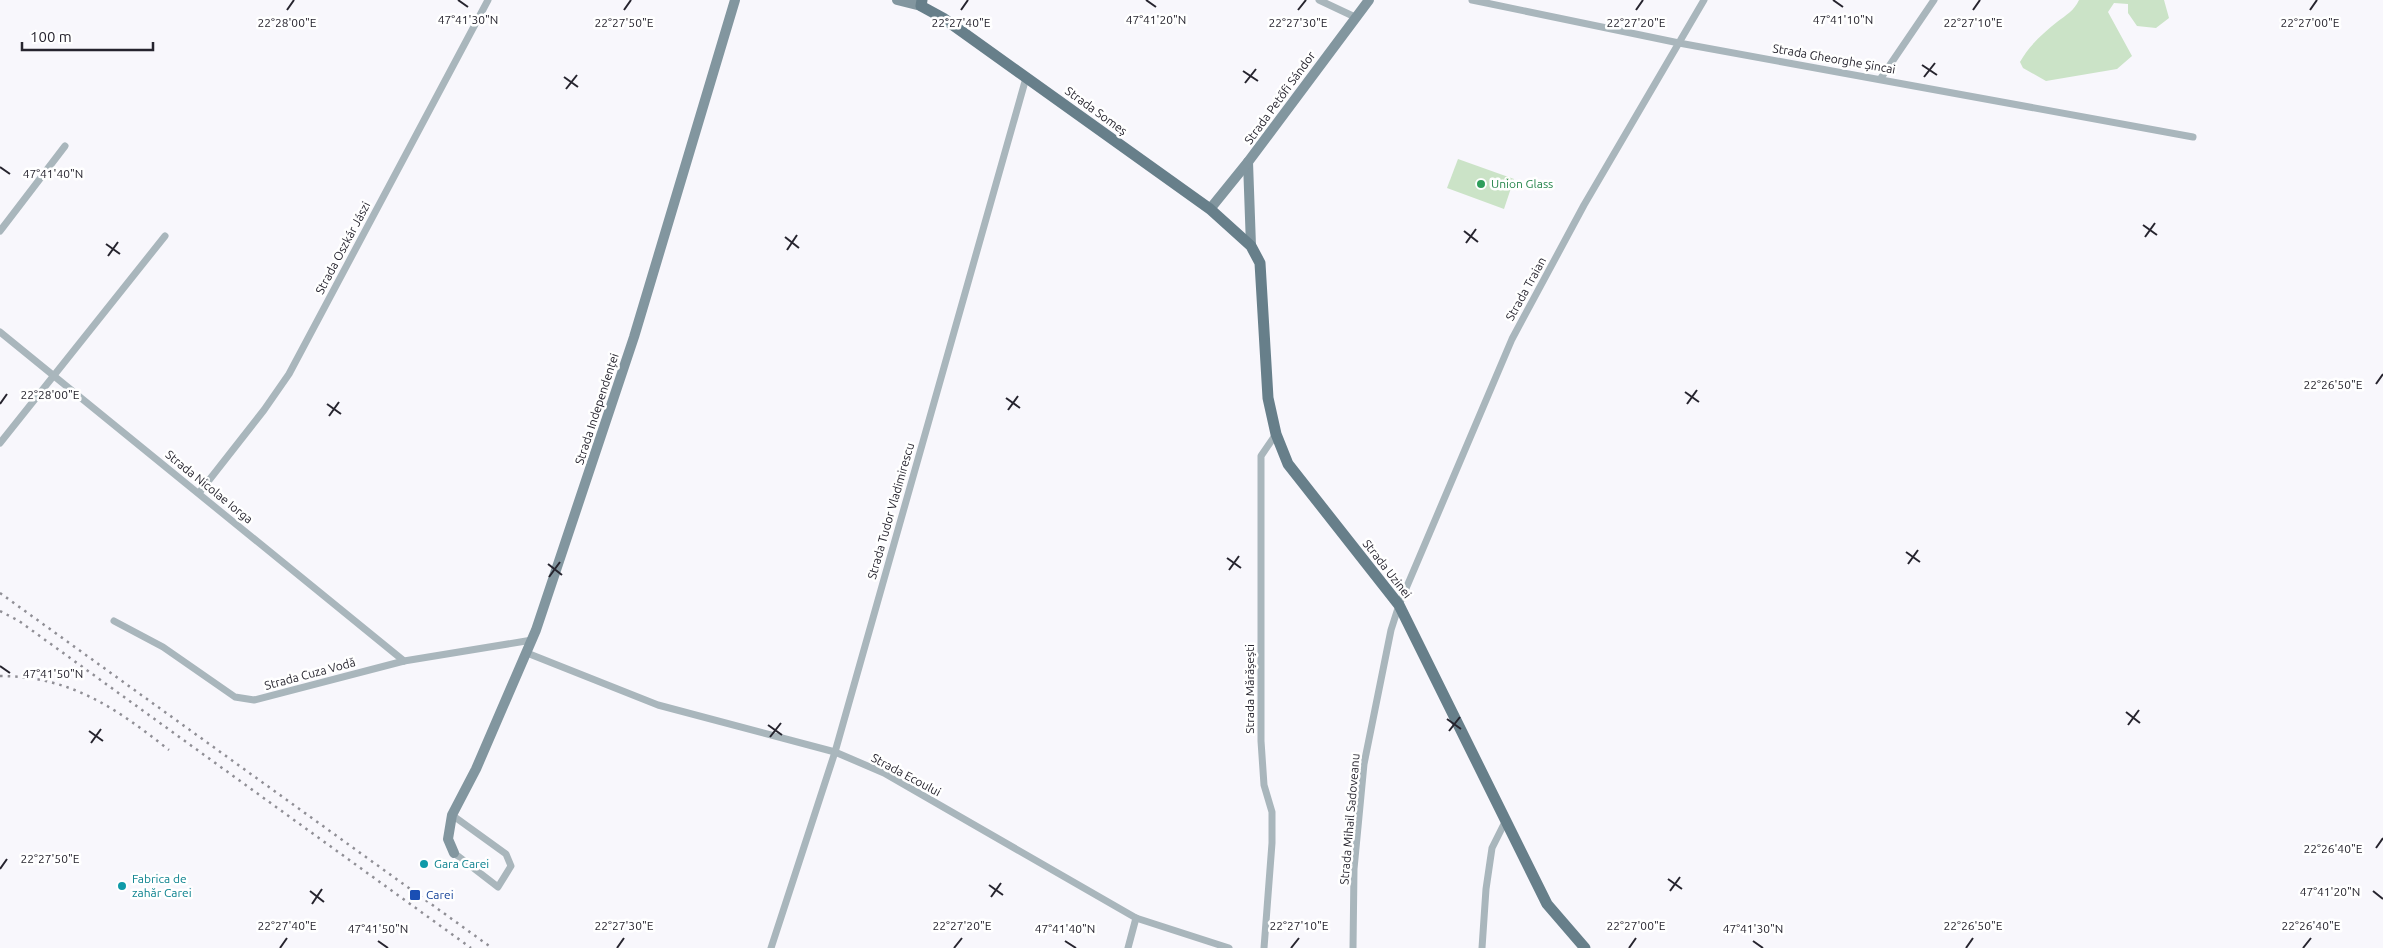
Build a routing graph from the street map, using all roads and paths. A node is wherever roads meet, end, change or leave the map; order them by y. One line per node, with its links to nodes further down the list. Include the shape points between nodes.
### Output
1 (488, 0): 25 (street, Strada Oszkár Jászi, via 289,374)
2 (736, 0): 28 (street, Strada Independenței, via 634,336)
3 (897, 0): 9 (street)
4 (1319, 0): 10 (street)
5 (1369, 0): 10 (street, Strada Petőfi Sándor)
6 (1472, 0): 11 (street, Strada Gheorghe Șincai)
7 (1704, 0): 11 (street, Strada Traian)
8 (1934, 0): 13 (street)
9 (921, 3): 12 (main road, Strada Someș)
10 (1356, 17): 16 (street, Strada Petőfi Sándor)
11 (1679, 43): 13 (street, Strada Gheorghe Șincai); 26 (street, Strada Traian, via 1584,206 1512,339)
12 (1026, 78): 17 (main road, Strada Someș); 31 (street, Strada Tudor Vladimirescu)
13 (1881, 78): 14 (street, Strada Gheorghe Șincai)
14 (2192, 136)
15 (65, 146): 18 (street)
16 (1248, 162): 17 (street, Strada Petőfi Sándor); 20 (street)
17 (1210, 209): 20 (main road, Strada Someș)
18 (0, 231)
19 (165, 236): 22 (street)
20 (1251, 246): 23 (main road, Strada Uzinei, via 1260,263 1268,398)
21 (0, 332): 22 (street, Strada Nicolae Iorga)
22 (53, 375): 24 (street); 25 (street, Strada Nicolae Iorga)
23 (1276, 434): 26 (main road, Strada Uzinei, via 1288,464); 39 (street, Strada Mărășești, via 1261,456 1261,741 1264,786 1272,812)
24 (0, 443)
25 (199, 493): 30 (street, Strada Nicolae Iorga)
26 (1399, 605): 33 (main road, Strada Uzinei); 40 (street, Strada Mihail Sadoveanu, via 1364,764 1354,869)
27 (114, 621): 30 (street, Strada Cuza Vodă, via 162,647 243,700 254,700)
28 (532, 640): 29 (street, Strada Independenței); 30 (street, Strada Cuza Vodă)
29 (527, 653): 31 (street, Strada Ecoului, via 658,705); 32 (street, Strada Independenței)
30 (404, 661)
31 (835, 752): 35 (street, Strada Ecoului, via 884,773); 36 (street, Strada Tudor Vladimirescu)
32 (452, 815): 34 (street, Strada Independenței, via 448,839); 34 (street, Strada Independenței, via 506,854 510,866 498,887)
33 (1505, 822): 41 (street, via 1492,848); 42 (main road, Strada Uzinei, via 1547,904)
34 (454, 853)
35 (1136, 918): 37 (street); 38 (street, Strada Ecoului)
36 (771, 948)
37 (1128, 948)
38 (1229, 948)
39 (1264, 948)
40 (1353, 948)
41 (1482, 948)
42 (1585, 948)

